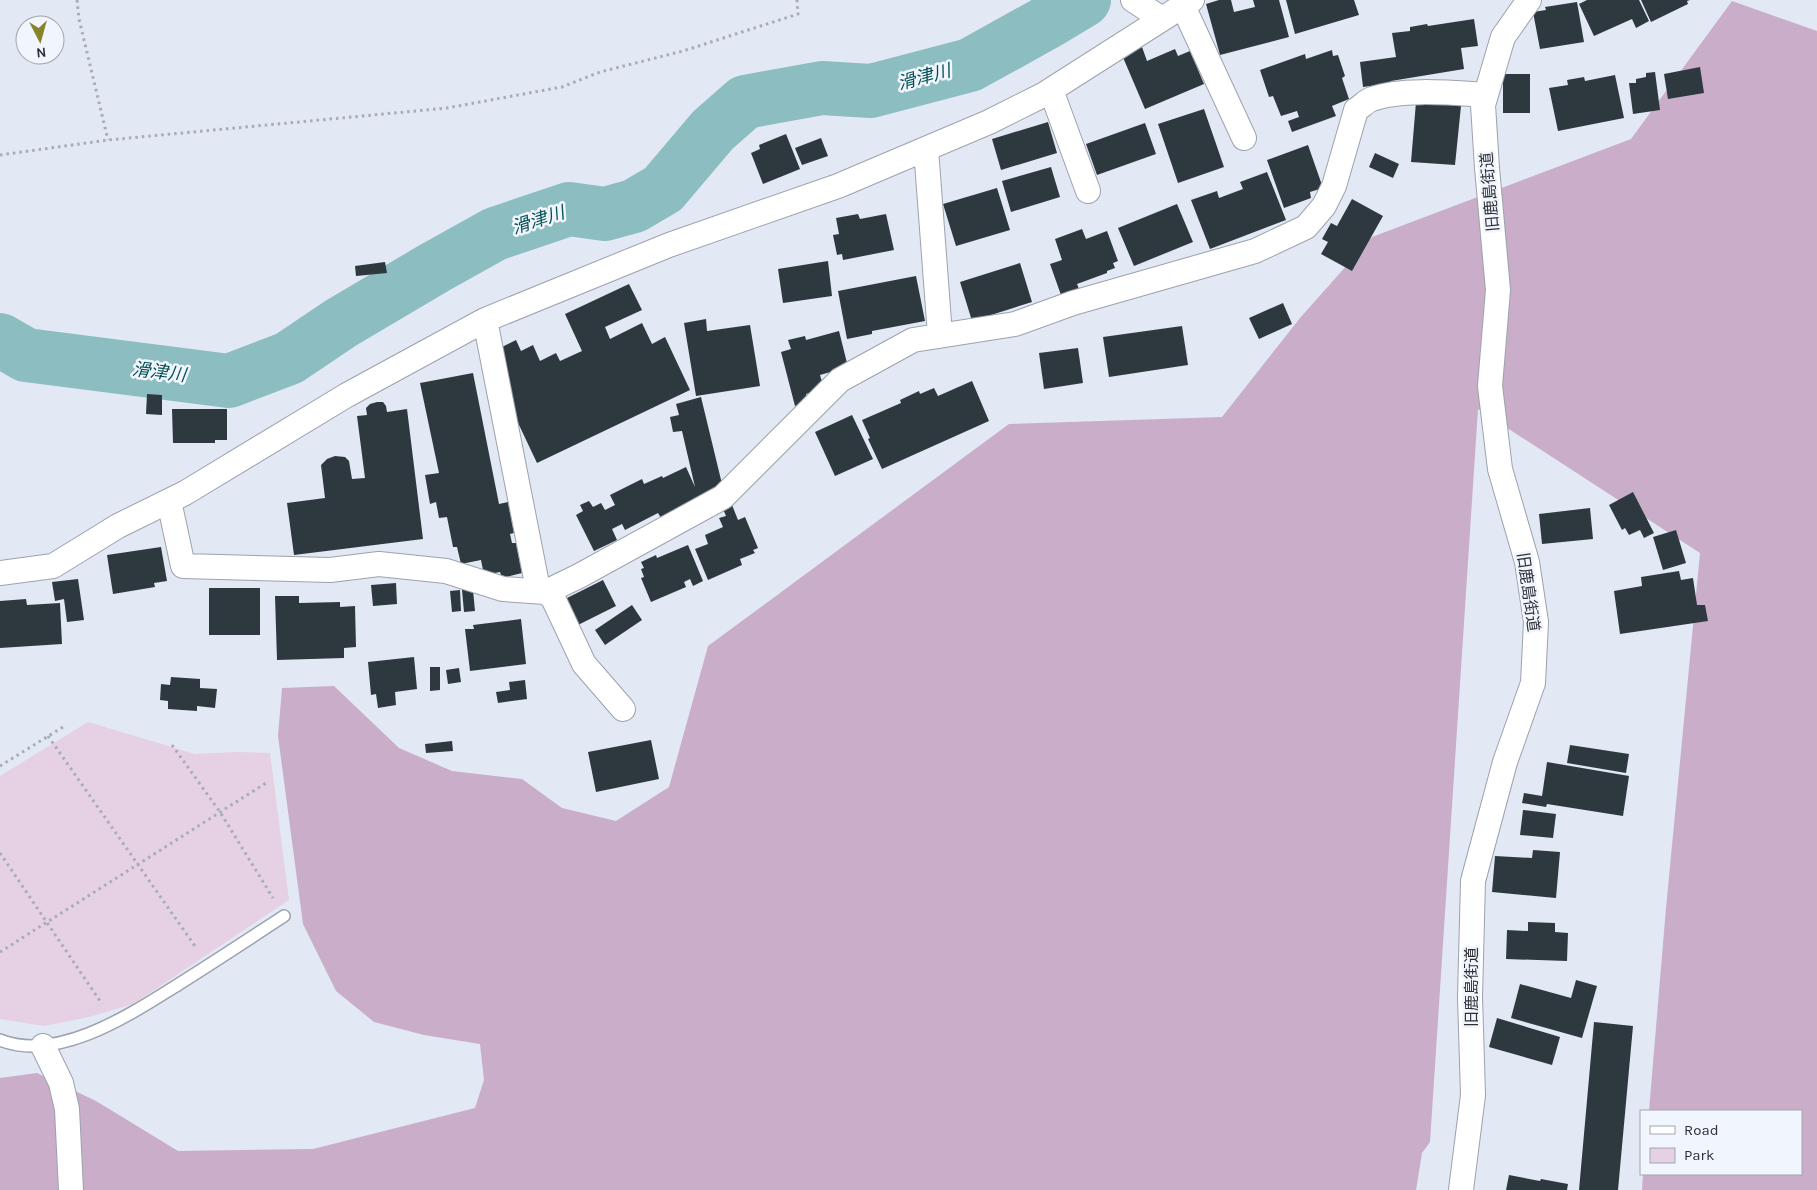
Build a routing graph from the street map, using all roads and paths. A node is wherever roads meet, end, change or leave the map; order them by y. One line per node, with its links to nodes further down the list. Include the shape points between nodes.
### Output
1 (77, 0): 10 (path)
2 (797, 0): 10 (path, via 798,14 683,51 600,72 562,87 427,111)
3 (1133, 0): 6 (street)
4 (1529, 0): 8 (street, 旧鹿島街道, via 1503,37)
5 (1187, 3): 6 (street); 9 (street)
6 (1162, 18): 7 (street)
7 (1051, 90): 11 (street); 13 (street)
8 (1486, 95): 15 (street, via 1432,92 1372,99 1356,110 1334,186 1324,206 1306,227 1255,251 1073,303 1014,324); 36 (street, 旧鹿島街道, via 1483,104 1498,290 1490,386 1500,469 1527,562 1536,622 1533,683 1505,762 1473,881 1470,997 1473,1095)
9 (1244, 138)
10 (108, 140): 12 (path)
11 (926, 149): 14 (street, via 838,186 669,245); 15 (street)
12 (0, 155)
13 (1088, 191)
14 (485, 320): 16 (street, via 347,394); 18 (street, via 537,584)
15 (940, 335): 18 (street, via 913,340 840,380 723,496)
16 (170, 501): 17 (street, via 118,526 53,566); 18 (street, via 183,566 330,570 379,564 446,571 503,589)
17 (0, 573)
18 (546, 592): 19 (street, via 553,598 584,664)
19 (623, 709)
20 (63, 727): 21 (path)
21 (48, 736): 23 (path); 27 (path)
22 (172, 745): 25 (path)
23 (0, 766)
24 (266, 782): 25 (path)
25 (220, 812): 27 (path); 28 (path)
26 (0, 853): 29 (path)
27 (138, 864): 29 (path); 31 (path)
28 (284, 916): 31 (lane)
29 (46, 922): 30 (path); 32 (path)
30 (0, 952)
31 (209, 966): 32 (lane)
32 (114, 1024): 34 (lane, via 66,1042)
33 (0, 1040): 34 (lane)
34 (43, 1046): 35 (street, via 61,1084 67,1109)
35 (71, 1190)
36 (1461, 1190)

